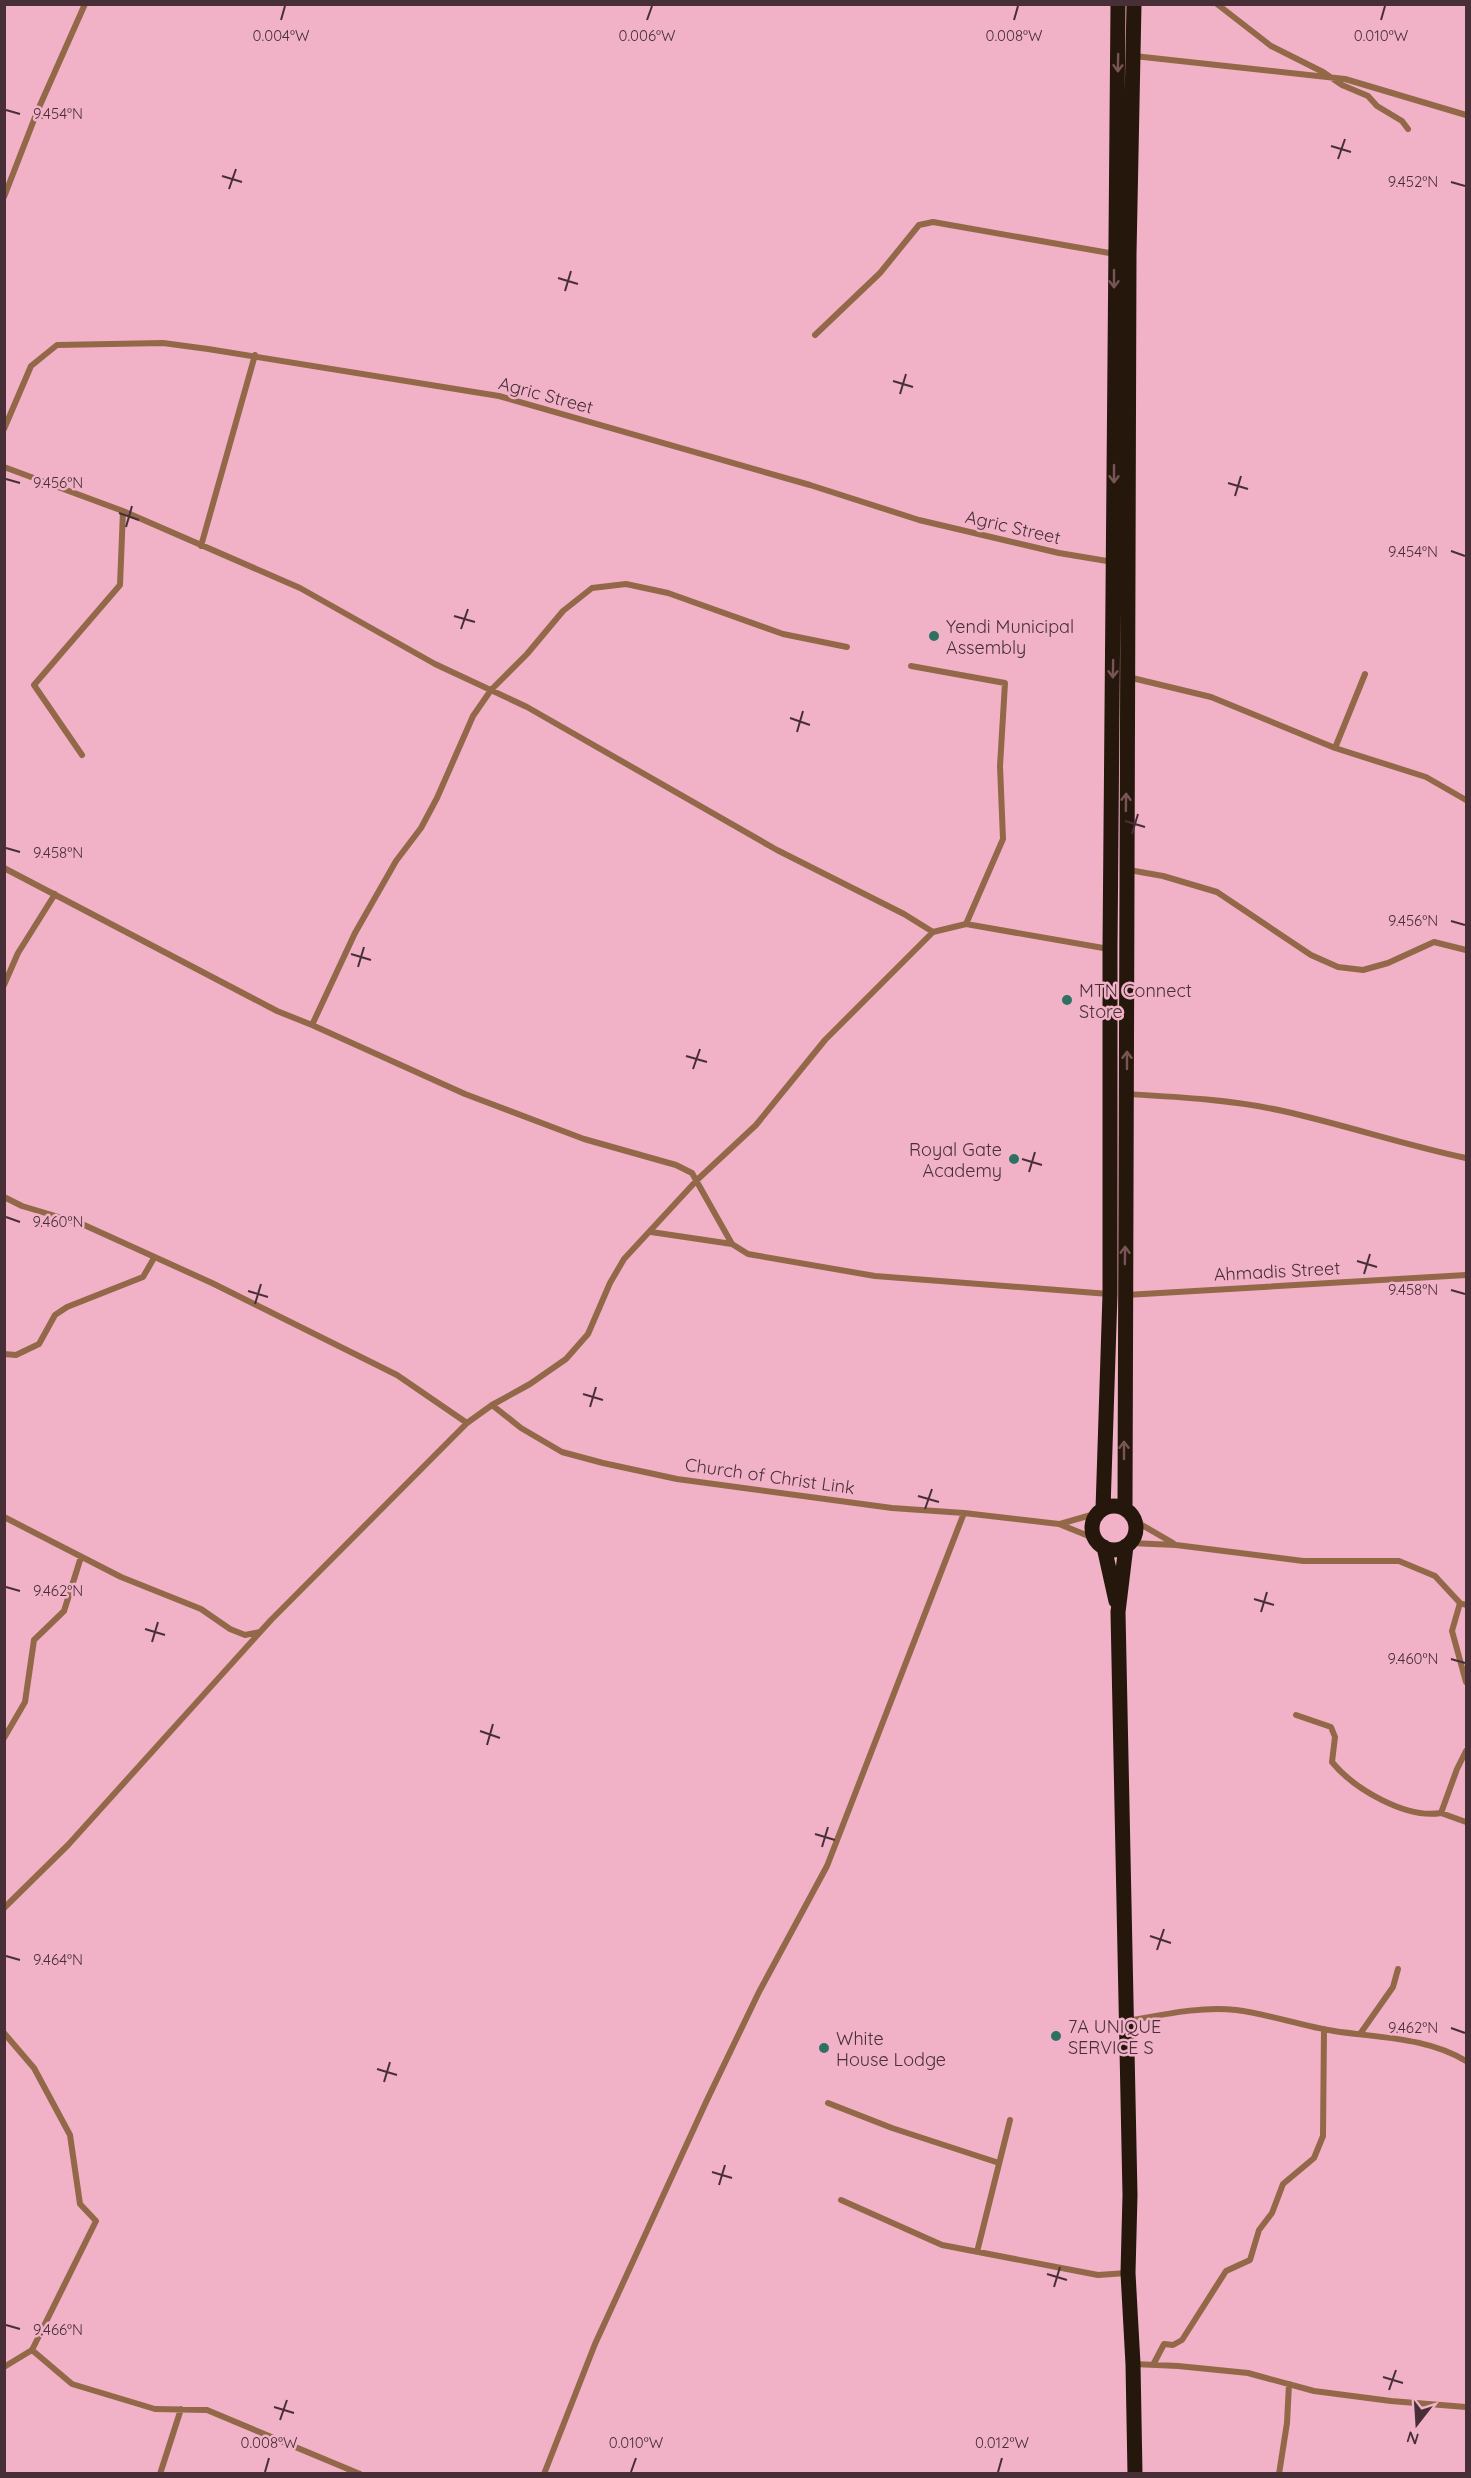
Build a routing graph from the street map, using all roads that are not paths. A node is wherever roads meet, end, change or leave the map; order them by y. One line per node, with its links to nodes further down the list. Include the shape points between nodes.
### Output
1 (85, 4): 9 (street)
2 (1118, 4): 10 (highway, one-way to 10)
3 (1134, 4): 5 (highway)
4 (1217, 4): 6 (street, via 1271,46)
5 (1133, 56): 6 (street); 17 (highway)
6 (1329, 78): 7 (street, via 1345,79); 8 (street, via 1368,96)
7 (1467, 115)
8 (1408, 129)
9 (4, 197)
10 (1114, 254): 11 (street, via 933,222 919,225 880,273); 17 (highway, one-way to 17)
11 (815, 335)
12 (255, 355): 13 (street, Agric Street, via 163,344 57,345 31,366); 16 (street); 17 (street, Agric Street, via 499,396 919,520 1059,553)
13 (4, 429)
14 (4, 467): 15 (street)
15 (123, 511): 16 (street); 24 (street, via 120,585 34,685)
16 (201, 546): 22 (street, via 300,588 435,664)
17 (1121, 562): 21 (highway); 31 (highway, one-way to 31)
18 (847, 647): 22 (street, via 783,634 668,593 626,584 592,588 563,611)
19 (911, 666): 29 (street, via 1005,684 1000,766 1003,839)
20 (1365, 674): 23 (street)
21 (1128, 677): 23 (street, via 1211,697); 27 (highway, one-way to 21)
22 (491, 690): 30 (street); 34 (street, via 473,716 421,828 396,861 355,933)
23 (1335, 748): 25 (street, via 1426,777)
24 (82, 755)
25 (1467, 800)
26 (4, 868): 28 (street)
27 (1126, 869): 32 (street, via 1217,892 1311,955 1338,968 1363,970 1434,942); 35 (highway, one-way to 27)
28 (56, 894): 33 (street, via 18,953); 34 (street, via 277,1011)
29 (966, 924): 30 (street); 31 (street)
30 (933, 932): 37 (street, via 825,1040 756,1125)
31 (1110, 949): 43 (highway)
32 (1467, 950)
33 (4, 985)
34 (312, 1024): 37 (street, via 465,1094 584,1139 676,1165)
35 (1127, 1094): 36 (street, via 1184,1097 1282,1111); 43 (highway, one-way to 35)
36 (1467, 1158)
37 (697, 1180): 39 (street); 40 (street)
38 (4, 1197): 41 (street, via 82,1224)
39 (651, 1232): 40 (street, Ahmadis Street); 45 (street, via 624,1259 588,1334 566,1359)
40 (732, 1244): 43 (street, Ahmadis Street, via 748,1254 875,1276)
41 (154, 1258): 44 (street, via 143,1277 55,1315 39,1344 16,1355); 46 (street, via 397,1375)
42 (1467, 1275): 43 (street, Ahmadis Street)
43 (1117, 1294): 47 (highway, one-way to 43); 48 (highway)
44 (4, 1354)
45 (492, 1406): 46 (street); 49 (street, Church of Christ Link, via 562,1452 603,1463 677,1479 892,1508)
46 (467, 1423): 59 (street)
47 (1125, 1508): 48 (highway, via 1114,1506); 51 (highway)
48 (1101, 1511): 52 (street, Church of Christ Link); 53 (highway, via 1092,1528)
49 (964, 1513): 52 (street, Church of Christ Link); 88 (street, via 827,1866 706,2100 595,2344)
50 (4, 1517): 56 (street)
51 (1135, 1521): 54 (highway, via 1136,1533); 55 (street)
52 (1059, 1524): 53 (street, Church of Christ Link)
53 (1100, 1543): 54 (highway, via 1115,1549); 58 (highway)
54 (1128, 1544): 55 (street); 58 (highway)
55 (1176, 1545): 57 (street, via 1303,1561 1399,1562 1435,1576)
56 (81, 1557): 59 (street, via 201,1609 230,1629 245,1635); 62 (street, via 64,1611 34,1640 25,1702)
57 (1463, 1604): 60 (street, via 1452,1630)
58 (1118, 1612): 68 (highway)
59 (261, 1632): 66 (street, via 68,1845)
60 (1467, 1682)
61 (1296, 1714): 64 (street, via 1331,1727 1335,1737 1332,1762 1363,1790 1416,1813)
62 (4, 1738)
63 (1467, 1751): 64 (street)
64 (1441, 1813): 65 (street)
65 (1467, 1822)
66 (5, 1906)
67 (1398, 1969): 71 (street, via 1393,1987)
68 (1126, 2021): 69 (street, via 1183,2012 1235,2010); 78 (highway)
69 (1324, 2029): 71 (street); 81 (street, via 1323,2136 1314,2158 1283,2184 1272,2213 1259,2230 1250,2260 1226,2271 1182,2340 1164,2344)
70 (4, 2032): 79 (street, via 34,2068 70,2135 80,2204 96,2222)
71 (1360, 2034): 72 (street, via 1396,2037)
72 (1467, 2061)
73 (828, 2103): 75 (street)
74 (1010, 2120): 75 (street)
75 (999, 2163): 77 (street)
76 (841, 2200): 77 (street, via 942,2245)
77 (977, 2252): 78 (street, via 1098,2275)
78 (1128, 2273): 80 (highway)
79 (32, 2350): 82 (street); 85 (street, via 72,2384 155,2409)
80 (1133, 2364): 81 (street); 89 (highway)
81 (1153, 2365): 83 (street, via 1248,2373)
82 (4, 2367)
83 (1289, 2384): 84 (street, via 1391,2401); 90 (street)
84 (1467, 2407)
85 (181, 2409): 86 (street); 87 (street, via 207,2410)
86 (160, 2474)
87 (360, 2474)
88 (544, 2474)
89 (1134, 2474)
90 (1279, 2474)

